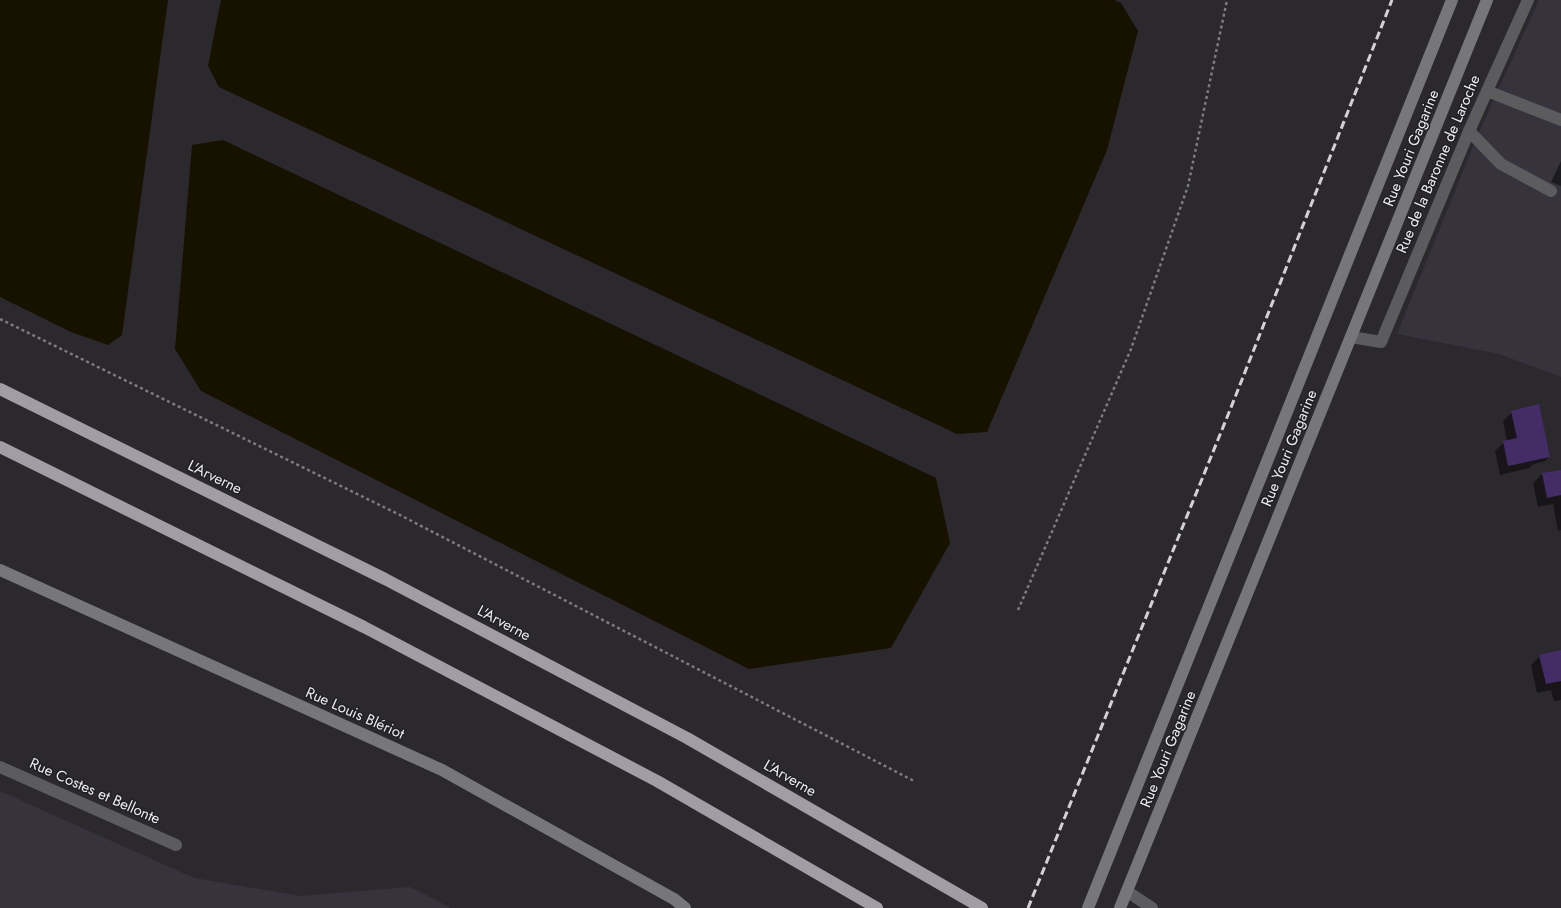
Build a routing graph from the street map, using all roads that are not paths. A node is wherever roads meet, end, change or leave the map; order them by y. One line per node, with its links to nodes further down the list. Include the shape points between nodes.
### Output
1 (1452, 0): 18 (main road, Rue Youri Gagarine)
2 (1487, 0): 8 (main road, Rue Youri Gagarine)
3 (1528, 0): 4 (street, Rue de la Baronne de Laroche)
4 (1487, 90): 5 (street); 6 (street, Rue de la Baronne de Laroche)
5 (1561, 120)
6 (1469, 131): 7 (street, via 1501,164); 8 (street, Rue de la Baronne de Laroche, via 1381,342)
7 (1551, 191)
8 (1351, 338): 14 (main road, Rue Youri Gagarine)
9 (0, 389): 17 (highway, L'Arverne, via 385,579 687,738)
10 (0, 447): 16 (highway, via 364,627 657,781)
11 (0, 570): 15 (main road, Rue Louis Blériot, via 442,770)
12 (0, 767): 13 (street, Rue Costes et Bellonte)
13 (176, 845)
14 (1128, 892): 19 (main road, Rue Youri Gagarine); 20 (street)
15 (685, 908)
16 (877, 908)
17 (982, 908)
18 (1088, 908)
19 (1120, 908)
20 (1152, 908)

